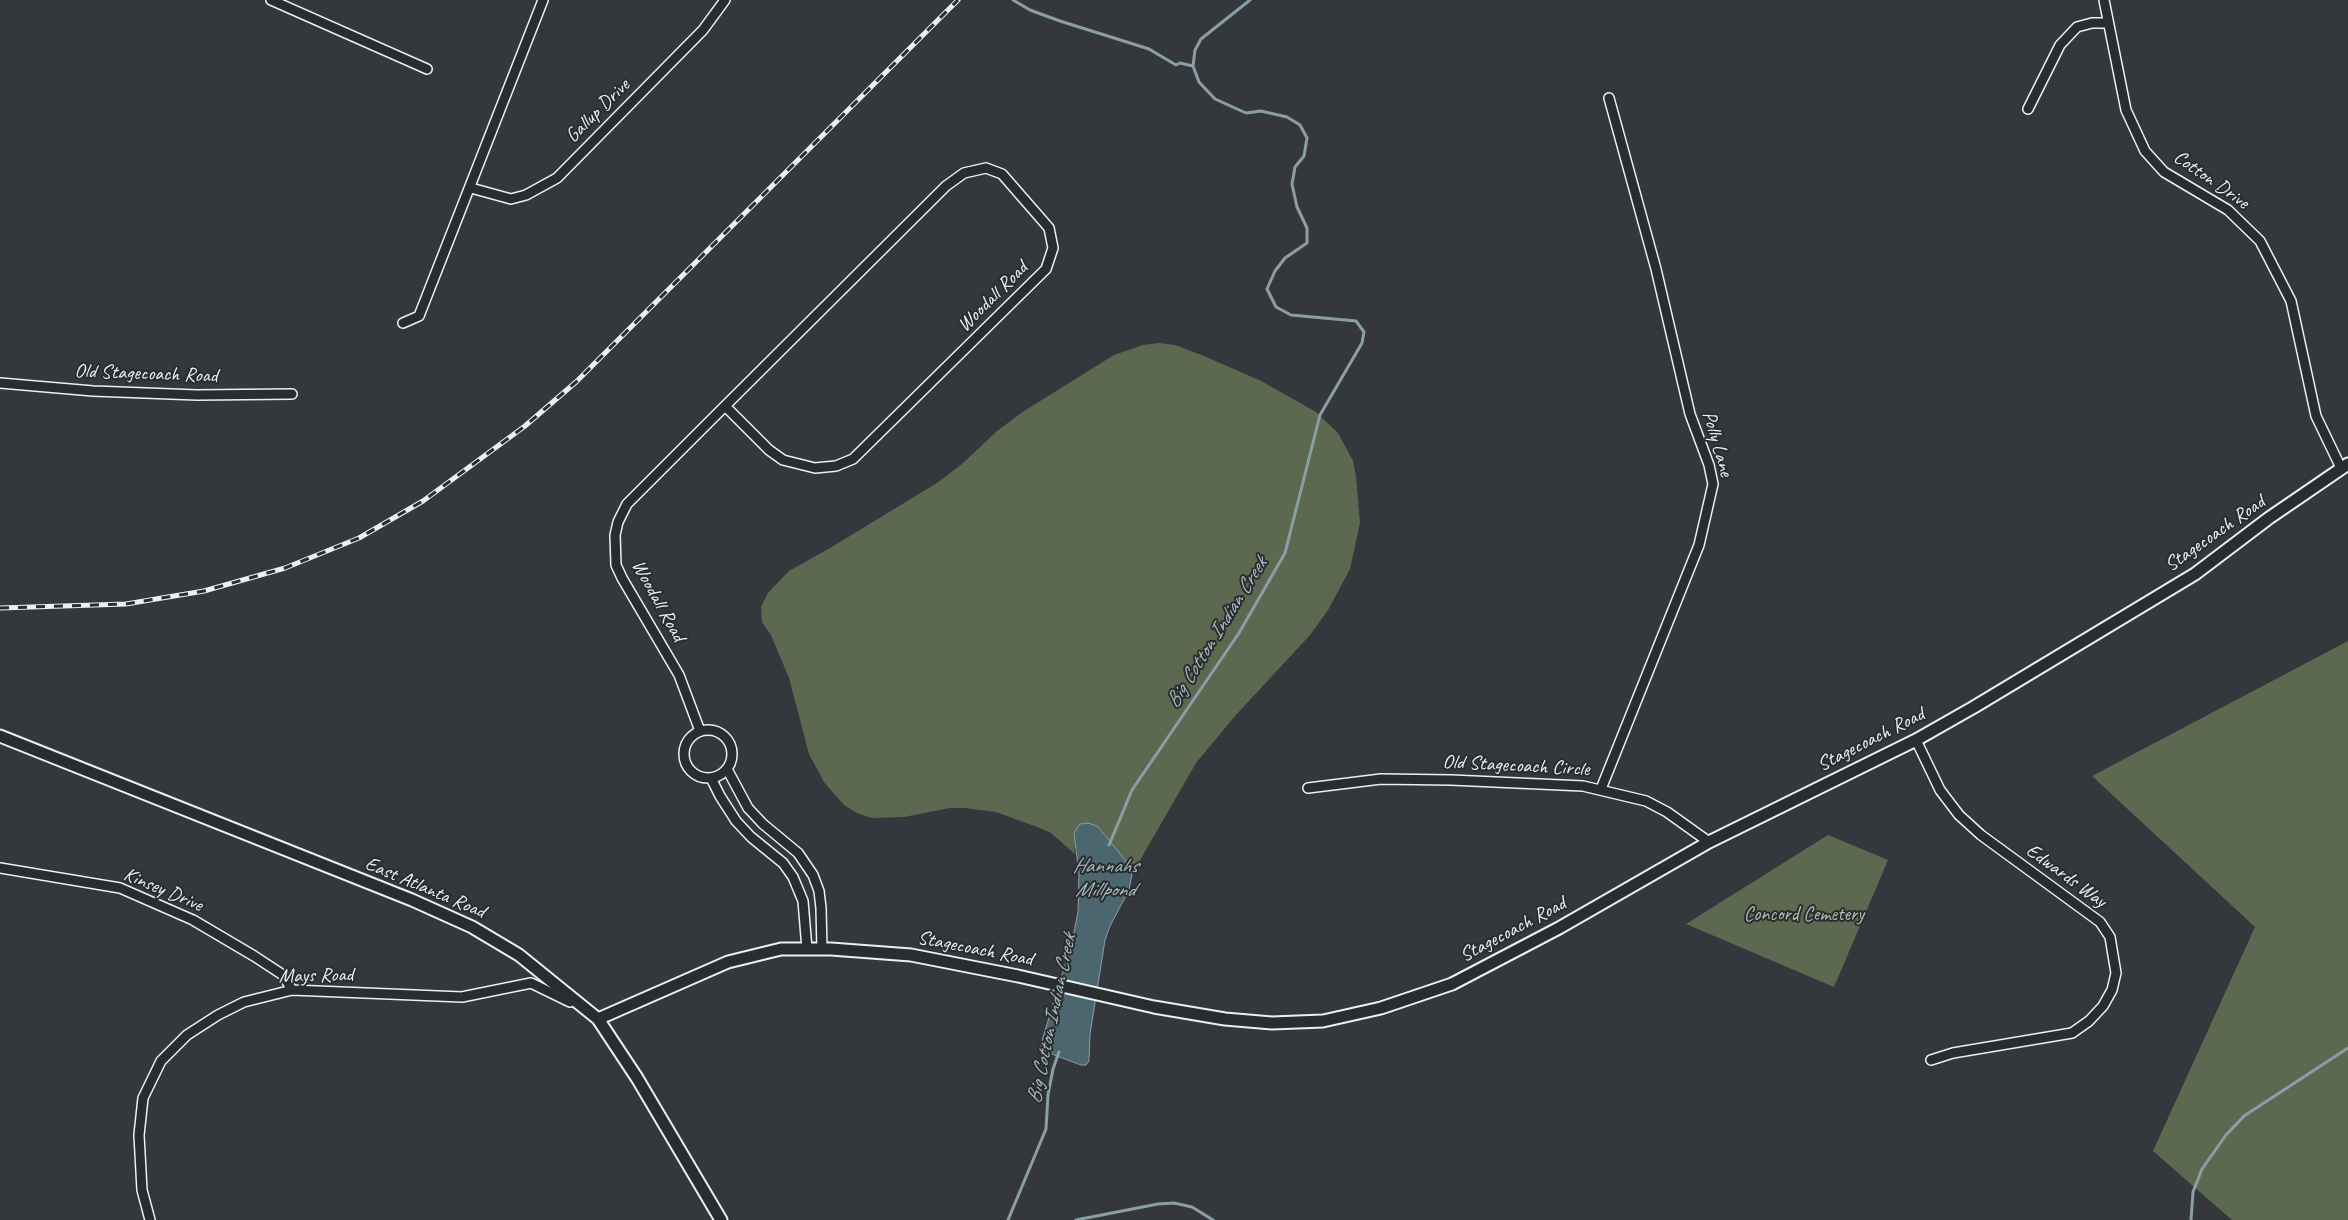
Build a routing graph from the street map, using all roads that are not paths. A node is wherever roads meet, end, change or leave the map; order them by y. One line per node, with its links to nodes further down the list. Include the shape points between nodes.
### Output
1 (271, 0): 6 (street)
2 (543, 0): 9 (street)
3 (725, 0): 9 (street, Gallup Drive, via 703,30 557,178 526,195 511,199)
4 (2104, 0): 5 (street, Cotton Drive)
5 (2108, 23): 8 (street, via 2076,28 2060,45); 14 (street, Cotton Drive, via 2126,110 2145,151 2164,172 2228,210 2260,241 2291,301 2316,416)
6 (427, 70)
7 (1609, 98): 21 (street, Polly Lane, via 1656,269 1690,414 1713,484 1699,545)
8 (2028, 109)
9 (471, 188): 10 (street, via 419,316)
10 (403, 323)
11 (0, 383): 12 (street, Old Stagecoach Road, via 197,395)
12 (292, 394)
13 (725, 406): 13 (street, Woodall Road, via 946,186 964,173 986,168 1002,174 1049,228 1053,248 1046,269 853,460 815,468 783,460); 15 (street, Woodall Road, via 627,504 618,522 614,541 619,572 679,675)
14 (2345, 466): 17 (street, Stagecoach Road, via 2195,574)
15 (700, 731): 18 (street, via 714,730 727,739 732,756); 19 (street, via 686,742 684,760 694,774)
16 (0, 736): 27 (street, East Atlanta Road, via 412,900 472,927 519,954)
17 (1916, 740): 22 (street, Stagecoach Road); 28 (street, Edwards Way, via 1940,790 1960,815 1981,835 2100,922 2110,937 2116,973 2112,990 2103,1006 2072,1032 1953,1053)
18 (727, 769): 19 (street); 25 (street, via 748,808 798,853 813,875 822,908)
19 (711, 778): 24 (street, via 736,821 783,863 793,877 805,911)
20 (1308, 788): 21 (street, Old Stagecoach Circle, via 1391,779)
21 (1601, 789): 22 (street, Old Stagecoach Circle, via 1646,801)
22 (1709, 842): 25 (street, Stagecoach Road, via 1559,928 1452,984 1381,1008 1323,1020 1272,1023 1181,1012 910,955)
23 (0, 868): 26 (street, Kinsey Drive, via 120,888 193,920 254,956 284,975)
24 (807, 949): 25 (street, Stagecoach Road); 27 (street, Stagecoach Road, via 781,949 728,962)
25 (822, 949)
26 (292, 990): 27 (street, Mays Road, via 462,997 531,983); 30 (street, Mays Road, via 244,1002 218,1015 187,1035 161,1061 144,1098 138,1135 142,1190)
27 (598, 1019): 29 (street, East Atlanta Road, via 638,1078)
28 (1931, 1060)
29 (718, 1216)
30 (150, 1220)

